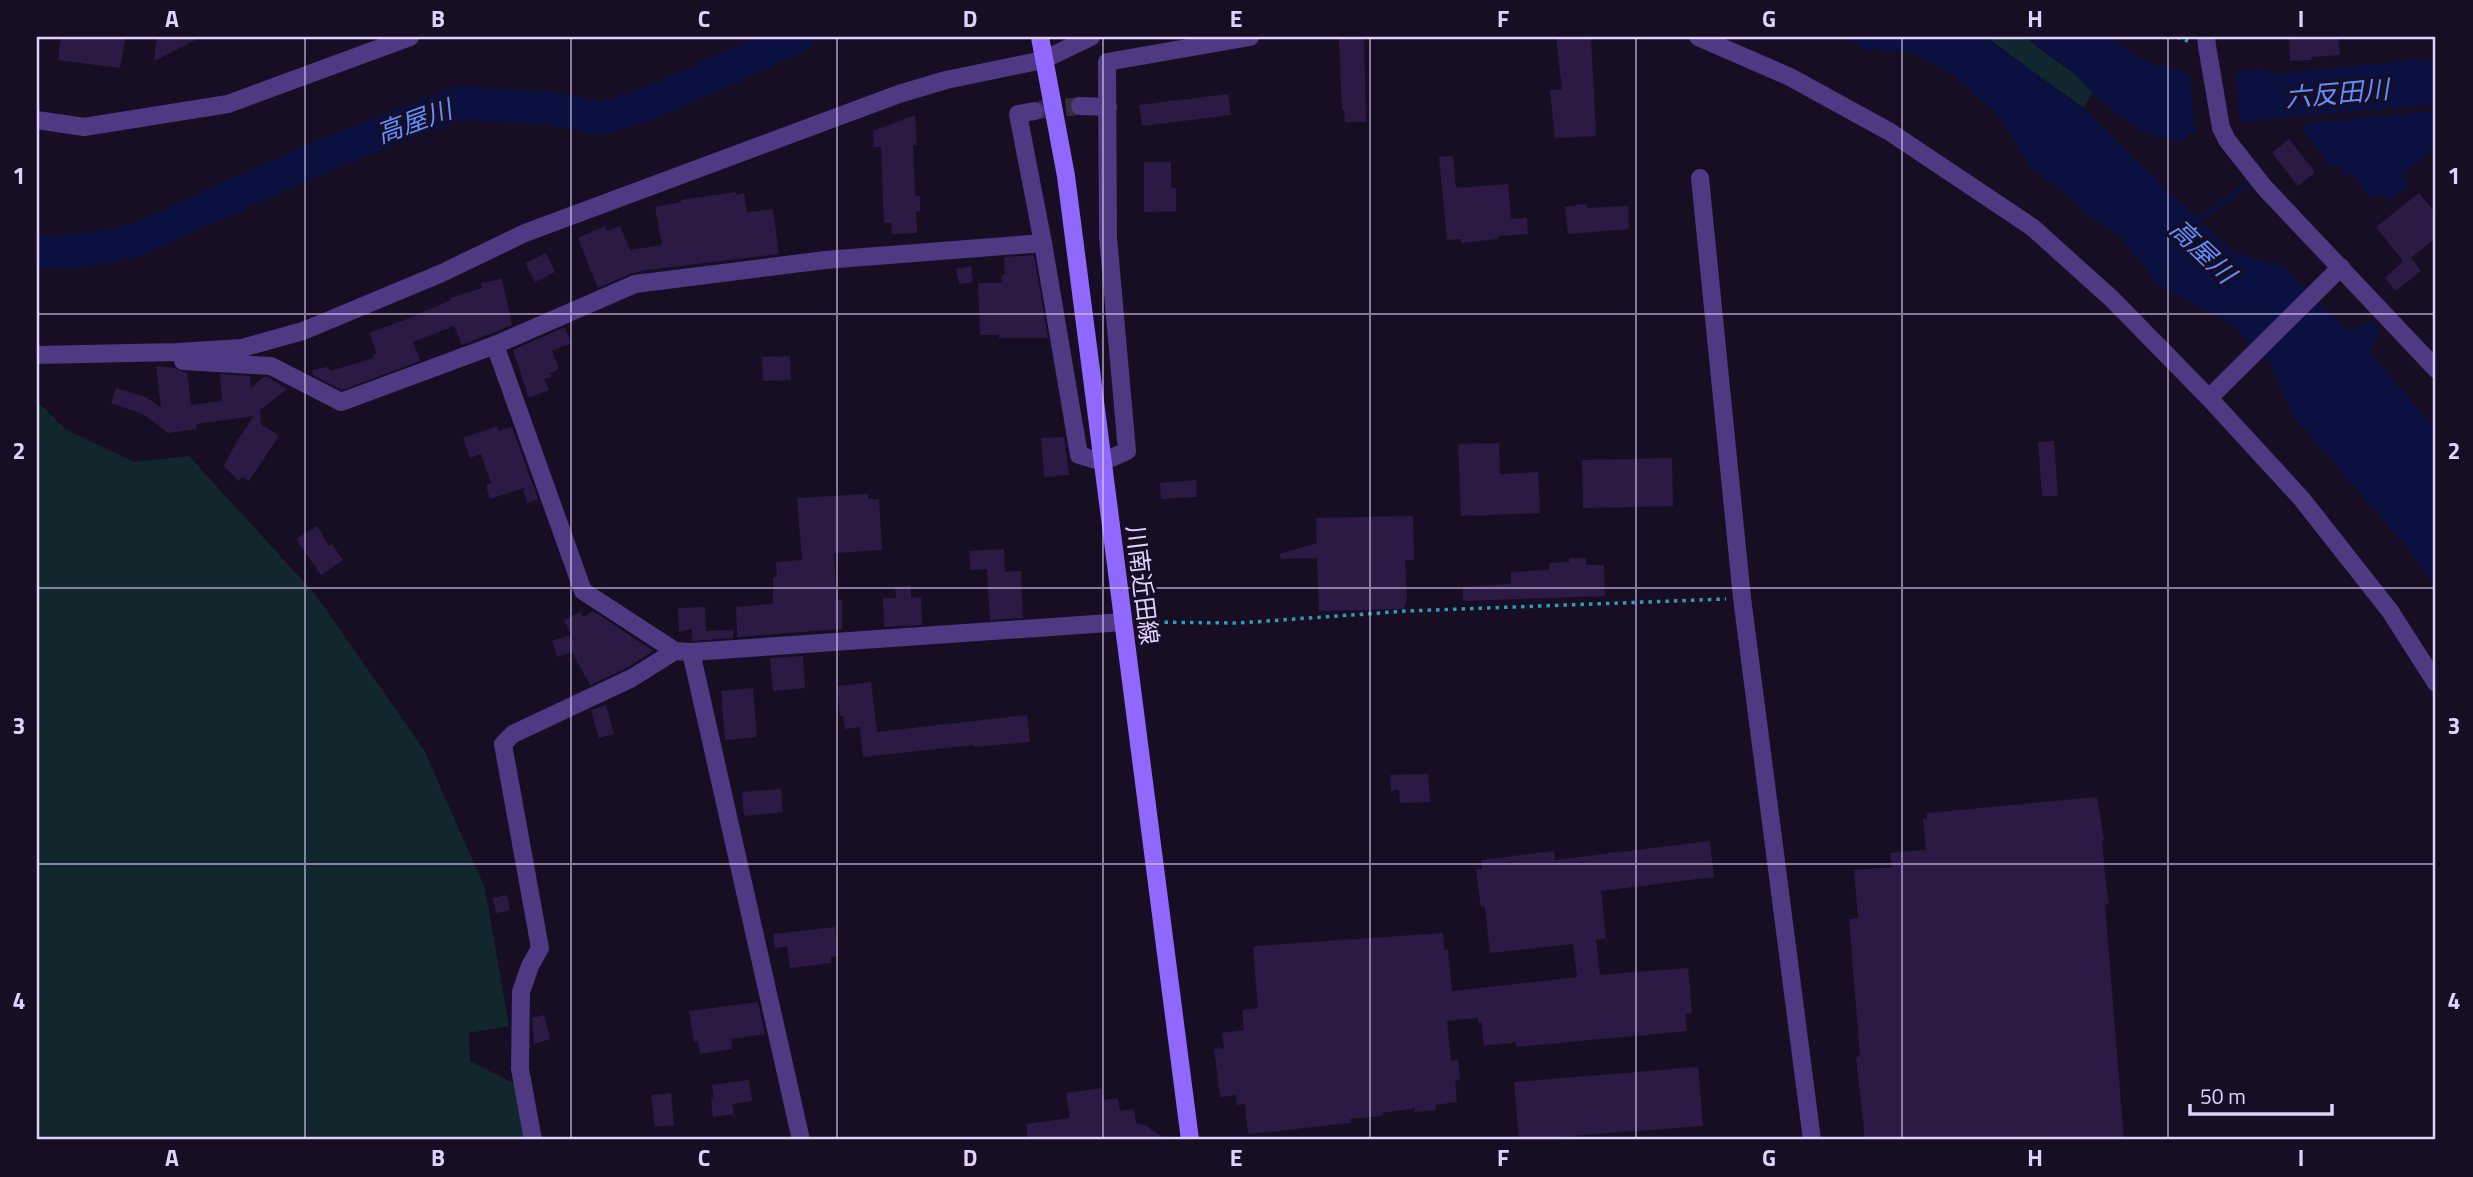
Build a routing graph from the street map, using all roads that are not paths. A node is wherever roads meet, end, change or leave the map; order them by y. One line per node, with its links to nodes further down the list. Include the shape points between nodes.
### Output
1 (410, 37): 11 (street, via 228,104 83,127)
2 (1040, 37): 7 (main road, 川南近田線)
3 (1091, 37): 7 (street)
4 (1250, 37): 9 (street, via 1107,62)
5 (1698, 37): 19 (street, via 1790,77 1890,132 2032,227)
6 (2206, 41): 14 (street, via 2227,140)
7 (1043, 60): 16 (street, via 946,80 886,99 525,233 442,274 303,331 242,348); 20 (main road, 川南近田線, via 1066,176)
8 (1080, 106): 9 (street)
9 (1108, 107): 20 (street, via 1108,237 1127,451)
10 (1035, 111): 13 (street, via 1018,114)
11 (37, 120)
12 (1700, 178): 27 (street, via 1742,598)
13 (1043, 243): 15 (street, via 825,260 635,284); 20 (street, via 1079,455)
14 (2336, 271): 18 (street); 19 (street)
15 (495, 345): 16 (street, via 341,402 271,366 178,361); 22 (street, via 583,591)
16 (177, 352): 17 (street)
17 (37, 355)
18 (2436, 369)
19 (2214, 392): 23 (street, via 2390,611)
20 (1102, 462): 21 (main road, 川南近田線)
21 (1123, 622): 22 (street); 26 (main road, 川南近田線)
22 (683, 652): 24 (street, via 513,734 503,744 541,948 520,992 520,1069); 25 (street)
23 (2436, 682)
24 (533, 1140)
25 (801, 1140)
26 (1190, 1140)
27 (1812, 1140)

